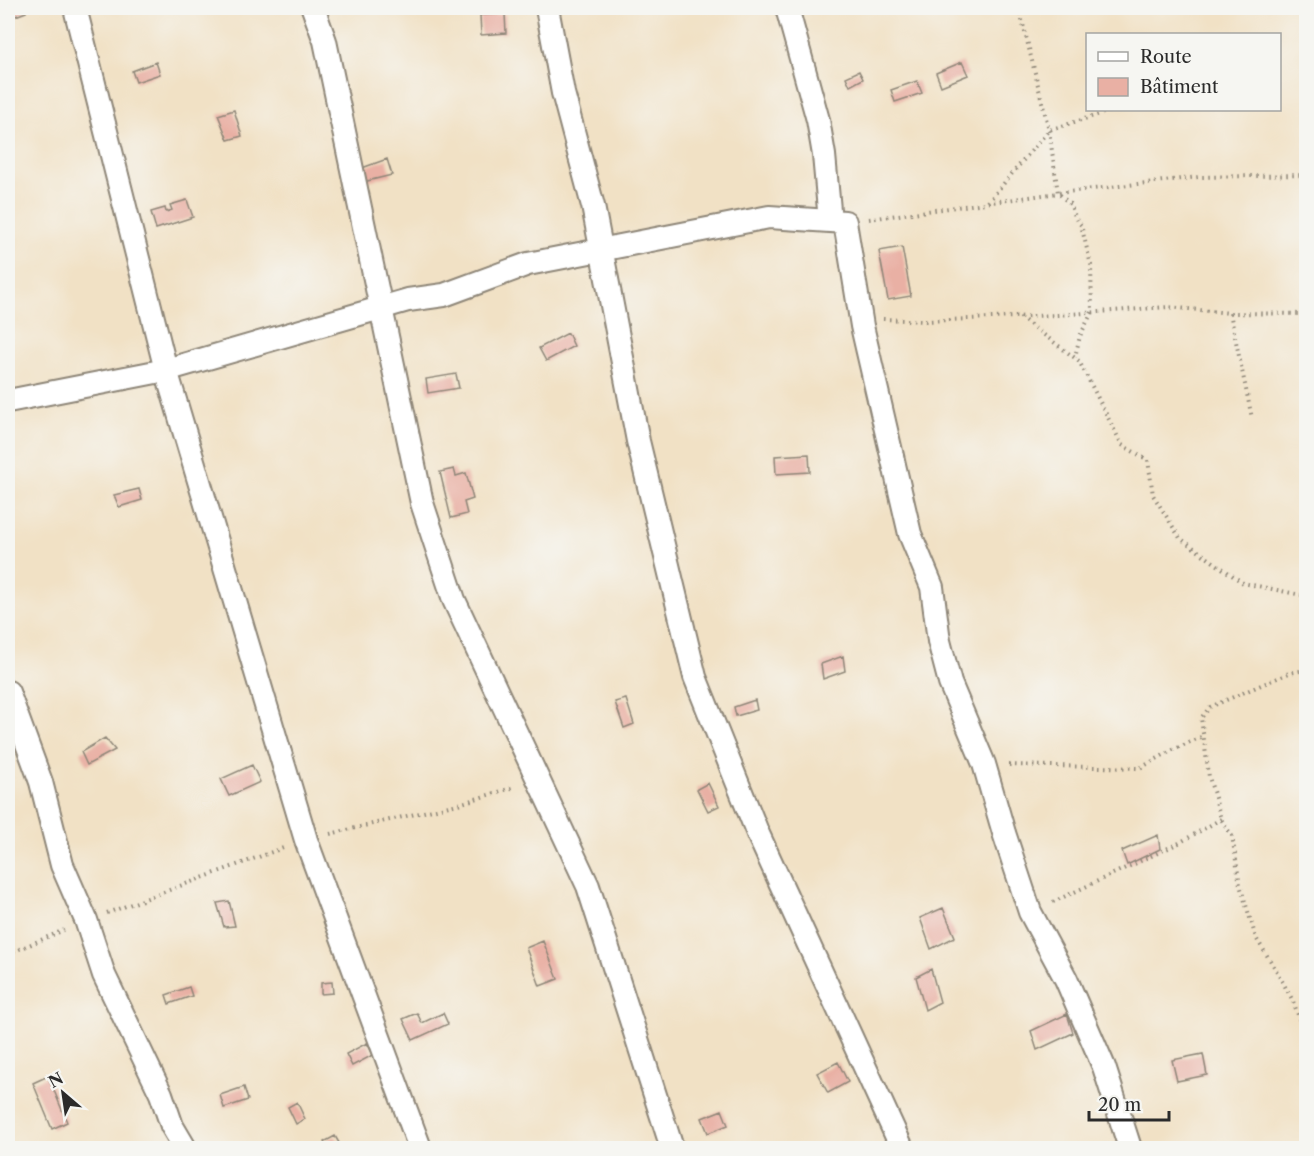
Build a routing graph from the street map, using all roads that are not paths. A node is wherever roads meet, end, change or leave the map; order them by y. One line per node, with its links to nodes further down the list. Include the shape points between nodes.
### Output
1 (75, 8): 8 (street)
2 (313, 8): 7 (street, via 325,41)
3 (547, 8): 6 (street)
4 (787, 8): 5 (street, via 818,120)
5 (838, 222): 6 (street, via 770,217); 15 (street, via 910,534 932,587 939,641 950,683 984,764 1030,912 1066,979 1104,1067)
6 (601, 250): 7 (street, via 528,264 444,295); 14 (street, via 638,441 695,678 758,834)
7 (382, 308): 8 (street); 13 (street, via 422,503 454,600 588,886)
8 (165, 370): 9 (street); 12 (street, via 306,840)
9 (8, 401)
10 (8, 692): 11 (street, via 41,782 62,866 104,975)
11 (185, 1149)
12 (420, 1149)
13 (672, 1149)
14 (902, 1149)
15 (1130, 1149)

